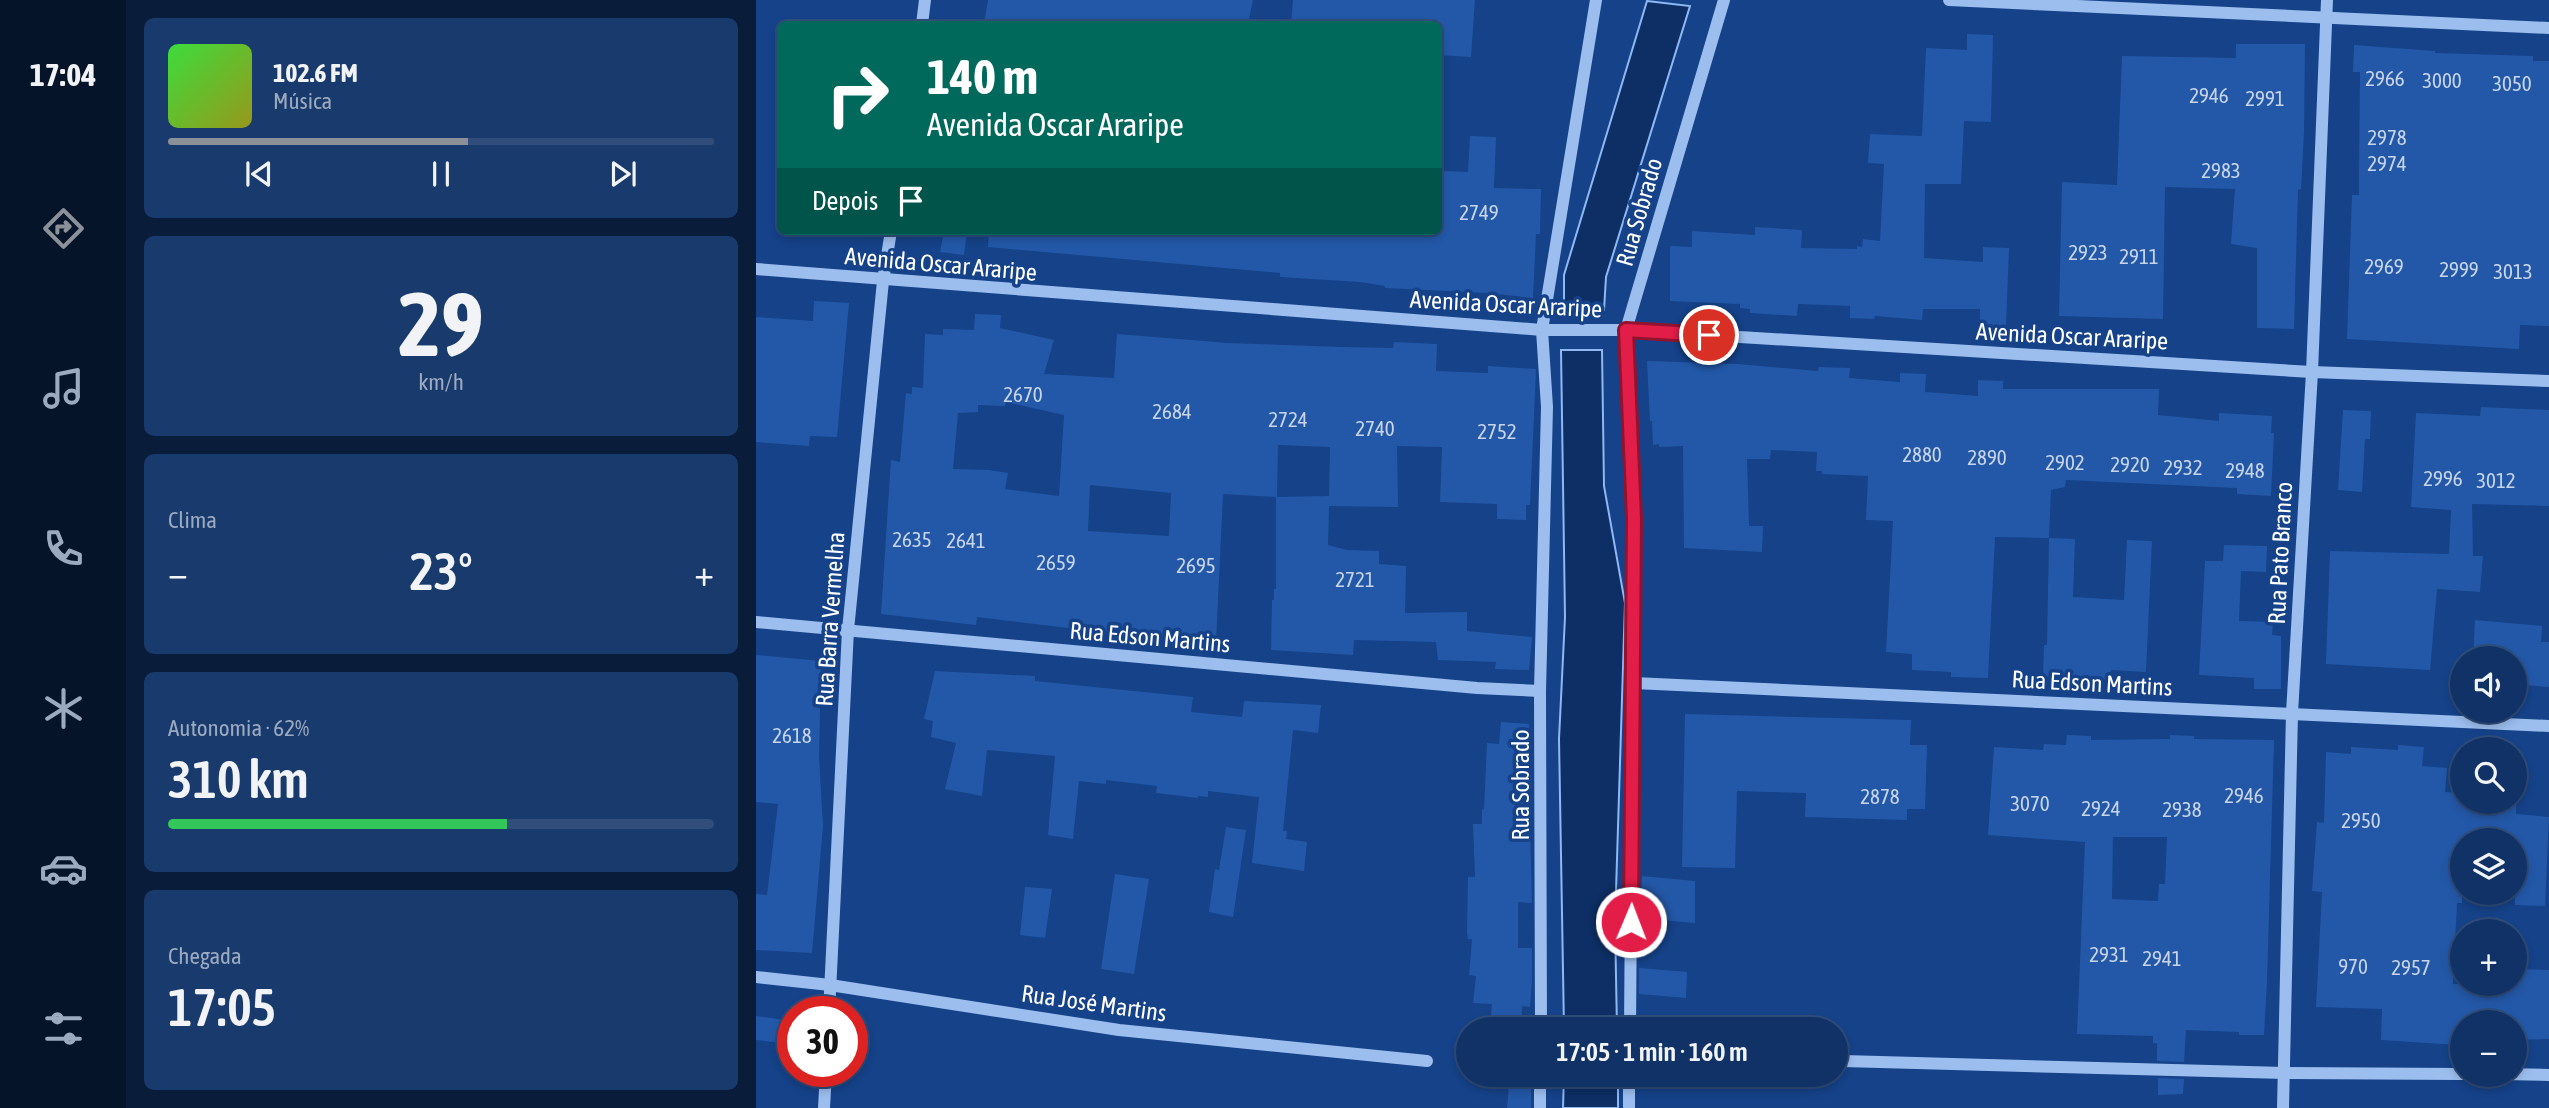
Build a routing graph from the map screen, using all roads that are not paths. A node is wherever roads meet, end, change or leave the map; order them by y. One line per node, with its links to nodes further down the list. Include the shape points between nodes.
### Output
1 (925, 0): 7 (street)
2 (1596, 0): 12 (street, Rua Sobrado)
3 (1724, 0): 13 (street, Rua Sobrado)
4 (1949, 0): 6 (street)
5 (2327, 0): 6 (street, Rua Pato Branco)
6 (2326, 19): 8 (street); 14 (street, Rua Pato Branco)
7 (922, 21)
8 (2549, 28)
9 (890, 235): 11 (street, Rua Barra Vermelha)
10 (756, 269): 11 (street, Avenida Oscar Araripe)
11 (883, 281): 12 (street, Avenida Oscar Araripe); 17 (street, Rua Barra Vermelha)
12 (1542, 330): 13 (street, Avenida Oscar Araripe); 19 (street, Rua Sobrado, via 1547,407)
13 (1626, 330): 14 (street, Avenida Oscar Araripe); 18 (street, Rua Sobrado, via 1634,518)
14 (2312, 372): 15 (street, Avenida Oscar Araripe); 20 (street, Rua Pato Branco)
15 (2549, 381)
16 (756, 622): 17 (street, Rua Edson Martins)
17 (848, 630): 19 (street, Rua Edson Martins); 23 (street, Rua Barra Vermelha)
18 (1634, 683): 20 (street, Rua Edson Martins); 26 (street, Rua Sobrado)
19 (1540, 691): 25 (street, Rua Sobrado)
20 (2292, 713): 21 (street, Rua Edson Martins); 29 (street, Rua Pato Branco)
21 (2549, 726)
22 (756, 977): 23 (street, Rua José Martins)
23 (830, 985): 24 (street, Rua Barra Vermelha); 27 (street, Rua José Martins, via 1119,1030)
24 (830, 996)
25 (1541, 1017)
26 (1630, 1017)
27 (1427, 1061)
28 (1848, 1062): 29 (street)
29 (2285, 1073): 30 (street); 39 (street, Rua Pato Branco)
30 (2450, 1074)
31 (2527, 1075): 32 (street)
32 (2549, 1075)
33 (825, 1087): 36 (street)
34 (1540, 1087): 37 (street)
35 (1629, 1087): 38 (street)
36 (824, 1108)
37 (1540, 1108)
38 (1629, 1108)
39 (2283, 1108)

